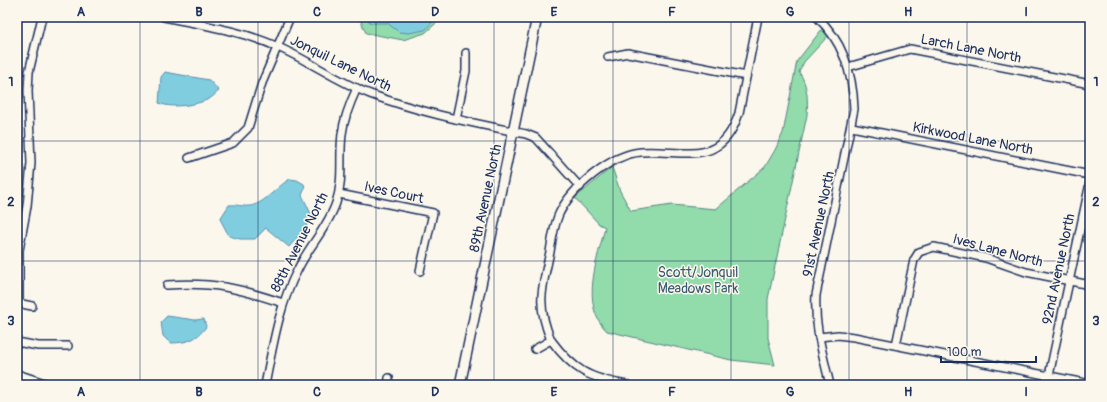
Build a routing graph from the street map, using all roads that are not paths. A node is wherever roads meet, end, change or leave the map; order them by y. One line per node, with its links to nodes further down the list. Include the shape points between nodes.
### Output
1 (42, 17): 27 (street, via 29,72 31,163 19,250)
2 (164, 17): 7 (street, Jonquil Lane North)
3 (290, 17): 8 (street)
4 (537, 17): 17 (street, 89th Avenue North)
5 (758, 17): 12 (street)
6 (817, 17): 11 (street, 91st Avenue North, via 832,34)
7 (198, 20): 8 (street, Jonquil Lane North)
8 (278, 47): 14 (street, Jonquil Lane North); 18 (street, via 262,83 252,121 245,132 233,143)
9 (466, 53): 15 (street, via 466,71)
10 (608, 57): 12 (street, via 628,53)
11 (848, 67): 13 (street, Larch Lane North, via 910,50); 16 (street, 91st Avenue North, via 854,95)
12 (746, 76): 21 (street, via 736,124 714,148 692,154 629,154 608,164)
13 (1090, 84)
14 (357, 88): 15 (street, Jonquil Lane North, via 388,101); 22 (street, 88th Avenue North, via 345,119 342,135)
15 (456, 119): 17 (street, Jonquil Lane North)
16 (852, 127): 19 (street, Kirkwood Lane North); 30 (street, 91st Avenue North, via 816,295 815,312)
17 (513, 131): 21 (street, Jonquil Lane North, via 536,138); 41 (street, 89th Avenue North)
18 (188, 158)
19 (1090, 175)
20 (1090, 183): 24 (street, 92nd Avenue North)
21 (580, 187): 31 (street, via 567,200 559,214 543,284 541,310)
22 (339, 194): 23 (street, Ives Court, via 432,213); 28 (street, 88th Avenue North, via 331,215 298,268)
23 (420, 271)
24 (1070, 281): 26 (street, Ives Lane North); 33 (street, Ives Lane North, via 1026,272 972,254 934,247 924,249 914,260); 37 (street, 92nd Avenue North)
25 (167, 285): 28 (street, via 196,283 228,286)
26 (1090, 285)
27 (18, 303): 29 (street)
28 (283, 303): 40 (street, 88th Avenue North)
29 (32, 306)
30 (819, 337): 33 (street, via 845,335); 43 (street, 91st Avenue North)
31 (551, 340): 35 (street); 42 (street, via 581,371 605,381)
32 (17, 342): 34 (street, via 38,346)
33 (896, 345): 37 (street)
34 (68, 346)
35 (535, 349)
36 (17, 375): 39 (street)
37 (1049, 376): 38 (street); 44 (street, 92nd Avenue North)
38 (1090, 384)
39 (47, 385)
40 (264, 385)
41 (460, 385)
42 (627, 385)
43 (830, 385)
44 (1047, 385)

